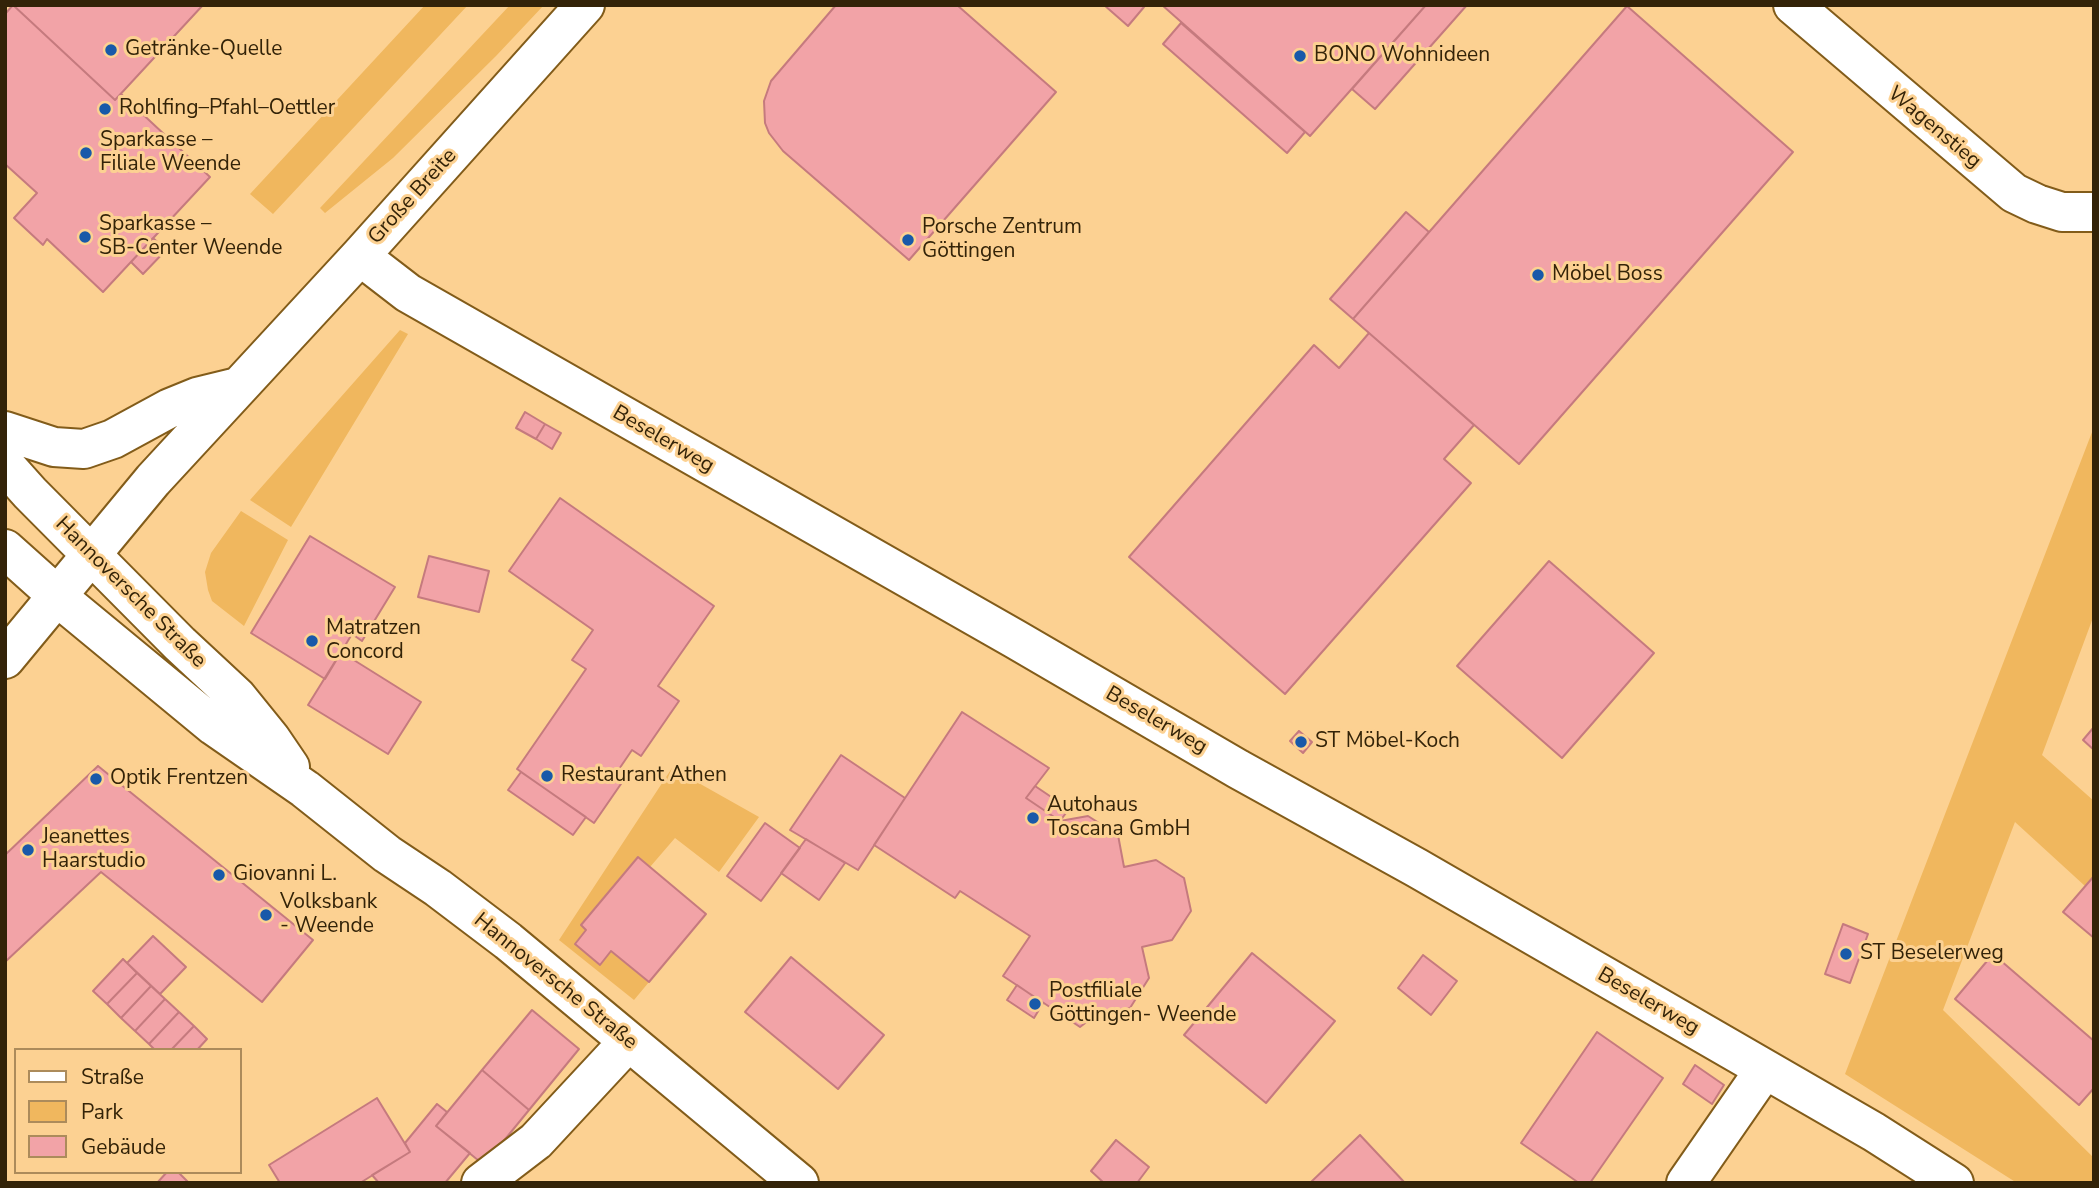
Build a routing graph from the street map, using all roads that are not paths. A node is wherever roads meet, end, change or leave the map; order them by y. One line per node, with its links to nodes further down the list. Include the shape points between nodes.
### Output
1 (585, 5): 4 (street, Große Breite)
2 (1794, 5): 3 (street, Wagenstieg, via 2014,193 2062,212)
3 (2094, 212)
4 (360, 256): 5 (street, Große Breite); 15 (street, Beselerweg, via 408,293)
5 (238, 387): 6 (street, via 197,397 84,449 54,447); 9 (street, Große Breite, via 214,441)
6 (5, 431)
7 (5, 464): 9 (street, Hannoversche Straße)
8 (5, 549): 10 (street, Hannoversche Straße)
9 (98, 561): 10 (street, Große Breite); 13 (street, Hannoversche Straße, via 237,697)
10 (64, 601): 11 (street); 12 (street); 13 (street, Hannoversche Straße, via 214,726)
11 (5, 659)
12 (5, 683)
13 (304, 789): 14 (street, Hannoversche Straße, via 508,942)
14 (628, 1042): 16 (street, via 536,1142); 17 (street, Hannoversche Straße)
15 (1765, 1069): 18 (street); 19 (street, Beselerweg)
16 (481, 1183)
17 (799, 1183)
18 (1686, 1183)
19 (1954, 1183)

